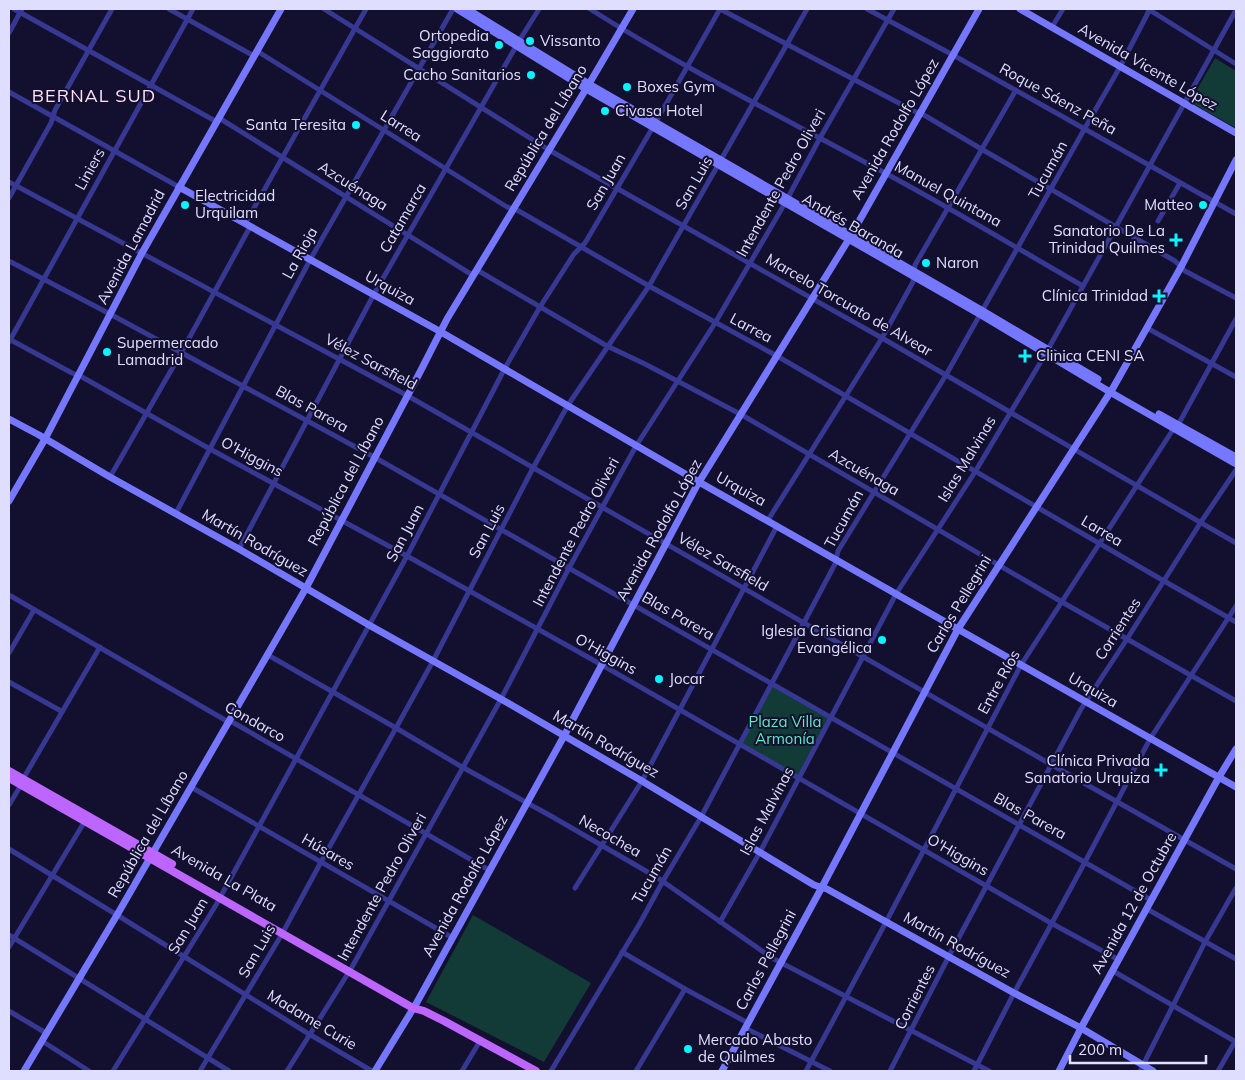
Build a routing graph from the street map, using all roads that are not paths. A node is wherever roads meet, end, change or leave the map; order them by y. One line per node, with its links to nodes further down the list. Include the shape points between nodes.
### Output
1 (14, 9): 23 (street, Azcuénaga)
2 (112, 9): 32 (street)
3 (169, 9): 24 (street, Larrea)
4 (193, 9): 24 (street, Liniers)
5 (281, 9): 34 (street, Avenida Lamadrid)
6 (324, 9): 27 (street, Marcelo Torcuato de Alvear)
7 (366, 9): 27 (street)
8 (453, 9): 38 (street, La Rioja)
9 (458, 9): 30 (street, Andrés Baranda)
10 (466, 9): 30 (street, Andrés Baranda)
11 (539, 9): 30 (street, Catamarca)
12 (590, 9): 28 (street, Manuel Quintana)
13 (633, 9): 28 (street, República del Líbano)
14 (720, 9): 31 (street); 37 (street, San Juan)
15 (807, 9): 31 (street, San Luis)
16 (867, 9): 25 (street, Roque Sáenz Peña)
17 (894, 9): 25 (street, Intendente Pedro Oliveri)
18 (979, 9): 35 (street, Avenida Rodolfo López)
19 (1020, 9): 26 (street, Avenida Vicente López)
20 (1064, 9): 26 (street)
21 (1149, 9): 33 (street); 39 (street, Tucumán)
22 (1236, 10): 33 (street, Islas Malvinas)
23 (21, 11): 29 (street); 32 (street, Azcuénaga)
24 (188, 19): 34 (street, Larrea); 41 (street, Liniers)
25 (887, 19): 35 (street, Roque Sáenz Peña); 40 (street, Intendente Pedro Oliveri)
26 (1052, 27): 39 (street, Avenida Vicente López)
27 (356, 28): 38 (street, Marcelo Torcuato de Alvear); 43 (street)
28 (622, 29): 37 (street, Manuel Quintana); 42 (street, República del Líbano)
29 (9, 34)
30 (517, 43): 42 (street, Andrés Baranda); 48 (street, Catamarca)
31 (787, 44): 40 (street); 46 (street, San Luis)
32 (89, 50): 41 (street, Azcuénaga); 50 (street)
33 (1214, 50): 36 (street); 47 (street, Islas Malvinas)
34 (256, 53): 43 (street, Larrea); 51 (street, Avenida Lamadrid)
35 (954, 55): 44 (street, Roque Sáenz Peña); 49 (street, Avenida Rodolfo López)
36 (1236, 64)
37 (687, 66): 46 (street, Manuel Quintana); 52 (street, San Juan)
38 (419, 68): 48 (street, Marcelo Torcuato de Alvear); 54 (street, La Rioja)
39 (1120, 68): 47 (street, Avenida Vicente López); 53 (street, Tucumán)
40 (853, 80): 49 (street); 56 (street, Intendente Pedro Oliveri)
41 (152, 85): 51 (street, Azcuénaga); 59 (street, Liniers)
42 (588, 87): 52 (street, Andrés Baranda); 57 (street, República del Líbano)
43 (320, 90): 54 (street, Larrea); 60 (street)
44 (1016, 90): 53 (street, Roque Sáenz Peña); 58 (street)
45 (9, 92): 50 (street)
46 (753, 103): 56 (street, Manuel Quintana); 62 (street, San Luis)
47 (1184, 104): 55 (street, Avenida Vicente López); 63 (street, Islas Malvinas)
48 (481, 108): 57 (street, Marcelo Torcuato de Alvear); 64 (street, Catamarca)
49 (921, 113): 58 (street); 65 (street, Avenida Rodolfo López)
50 (53, 117): 59 (street); 68 (street)
51 (218, 120): 60 (street, Azcuénaga); 69 (street, Avenida Lamadrid)
52 (655, 125): 62 (street, Andrés Baranda); 70 (street, San Juan)
53 (1085, 128): 63 (street, Roque Sáenz Peña); 71 (street, Tucumán)
54 (383, 130): 64 (street, Larrea); 72 (street, La Rioja)
55 (1236, 133)
56 (820, 138): 65 (street, Manuel Quintana); 74 (street, Intendente Pedro Oliveri)
57 (548, 150): 70 (street, Marcelo Torcuato de Alvear); 77 (street, República del Líbano)
58 (983, 150): 71 (street); 76 (street)
59 (114, 151): 69 (street); 79 (street, Liniers)
60 (283, 158): 72 (street, Azcuénaga); 81 (street)
61 (1236, 160): 75 (street, Carlos Pellegrini)
62 (720, 162): 74 (street, Andrés Baranda); 82 (street, San Luis)
63 (1150, 166): 67 (street, Roque Sáenz Peña); 83 (street, Islas Malvinas)
64 (446, 169): 77 (street, Larrea); 84 (street, Catamarca)
65 (887, 174): 76 (street, Manuel Quintana); 85 (street, Avenida Rodolfo López)
66 (9, 182): 68 (street, Vélez Sarsfield)
67 (1180, 183): 75 (street, Roque Sáenz Peña); 80 (street)
68 (16, 186): 73 (street); 79 (street, Vélez Sarsfield)
69 (179, 187): 81 (street, Urquiza); 88 (street, Avenida Lamadrid)
70 (616, 189): 82 (street, Marcelo Torcuato de Alvear); 86 (street, San Juan)
71 (1052, 189): 83 (street); 87 (street, Tucumán)
72 (346, 196): 84 (street, Azcuénaga); 89 (street, La Rioja)
73 (9, 198)
74 (786, 200): 85 (street, Andrés Baranda); 91 (street, Intendente Pedro Oliveri)
75 (1215, 202): 78 (street, Roque Sáenz Peña); 92 (street, Carlos Pellegrini)
76 (949, 208): 87 (street, Manuel Quintana); 94 (street, via 915,265)
77 (513, 209): 86 (street, Larrea); 93 (street, República del Líbano)
78 (1236, 214)
79 (77, 219): 88 (street, Vélez Sarsfield); 95 (street, Liniers)
80 (1158, 221)
81 (247, 226): 89 (street, Urquiza); 98 (street)
82 (683, 227): 91 (street, Marcelo Torcuato de Alvear); 96 (street, San Luis)
83 (1116, 227): 92 (street); 97 (street, Islas Malvinas)
84 (408, 234): 93 (street, Azcuénaga); 99 (street, Catamarca)
85 (850, 236): 94 (street, Andrés Baranda); 100 (street, Avenida Rodolfo López)
86 (581, 247): 96 (street, Larrea); 102 (street, San Juan)
87 (1018, 248): 97 (street, Manuel Quintana); 103 (street, Tucumán)
88 (142, 253): 98 (street, Vélez Sarsfield); 104 (street, Avenida Lamadrid)
89 (310, 260): 99 (street, Urquiza); 107 (street, La Rioja)
90 (9, 261): 95 (street, Blas Parera)
91 (750, 263): 100 (street, Marcelo Torcuato de Alvear); 106 (street, Intendente Pedro Oliveri)
92 (1181, 267): 101 (street); 108 (street, Carlos Pellegrini)
93 (475, 273): 102 (street, Azcuénaga); 109 (street, República del Líbano)
94 (914, 274): 103 (street, Andrés Baranda); 110 (street, via 913,282)
95 (43, 279): 104 (street, Blas Parera); 111 (street, Liniers)
96 (648, 286): 106 (street, Larrea); 112 (street, San Luis)
97 (1083, 286): 113 (street, Islas Malvinas)
98 (214, 292): 107 (street, Vélez Sarsfield); 114 (street)
99 (374, 294): 109 (street, Urquiza); 116 (street, Catamarca)
100 (812, 298): 110 (street, Marcelo Torcuato de Alvear); 115 (street, Avenida Rodolfo López)
101 (1236, 298)
102 (540, 307): 112 (street, Azcuénaga); 118 (street, San Juan)
103 (982, 313): 113 (street, Andrés Baranda); 120 (street, Tucumán)
104 (110, 314): 114 (street, Blas Parera); 119 (street, Avenida Lamadrid)
105 (1236, 319): 117 (street, Entre Ríos)
106 (715, 323): 115 (street, Larrea); 122 (street, Intendente Pedro Oliveri)
107 (275, 325): 116 (street, Vélez Sarsfield); 123 (street, La Rioja)
108 (1147, 328): 117 (street); 124 (street, Carlos Pellegrini)
109 (441, 332): 118 (street, Urquiza); 125 (street, República del Líbano)
110 (882, 338): 120 (street, Marcelo Torcuato de Alvear); 126 (street)
111 (9, 340): 119 (street, O'Higgins)
112 (607, 346): 122 (street, Azcuénaga); 127 (street, San Luis)
113 (1047, 351): 124 (street, Andrés Baranda); 128 (street, Islas Malvinas)
114 (181, 353): 123 (street, Blas Parera); 129 (street)
115 (777, 356): 126 (street, Larrea); 130 (street, Avenida Rodolfo López)
116 (340, 360): 125 (street, Vélez Sarsfield); 132 (street, Catamarca)
117 (1212, 363): 121 (street); 133 (street, Entre Ríos)
118 (505, 368): 127 (street, Urquiza); 134 (street, San Juan)
119 (78, 375): 129 (street, O'Higgins); 136 (street, Avenida Lamadrid)
120 (946, 375): 128 (street, Marcelo Torcuato de Alvear); 135 (street, Tucumán)
121 (1236, 377)
122 (678, 382): 130 (street, Azcuénaga); 137 (street, Intendente Pedro Oliveri)
123 (243, 386): 132 (street, Blas Parera); 139 (street, La Rioja)
124 (1112, 390): 133 (street, Andrés Baranda); 138 (street, Carlos Pellegrini)
125 (408, 396): 134 (street, Vélez Sarsfield); 141 (street, República del Líbano)
126 (846, 396): 135 (street, Larrea); 140 (street)
127 (568, 405): 137 (street, Urquiza); 144 (street, San Luis)
128 (1010, 411): 138 (street, Marcelo Torcuato de Alvear); 146 (street, Islas Malvinas)
129 (146, 413): 139 (street, O'Higgins); 147 (street)
130 (742, 415): 140 (street, Azcuénaga); 148 (street, Avenida Rodolfo López)
131 (9, 419): 136 (street, Martín Rodríguez)
132 (308, 421): 141 (street, Blas Parera); 149 (street, Catamarca)
133 (1176, 426): 142 (street, Andrés Baranda); 143 (street, Andrés Baranda); 150 (street, Entre Ríos)
134 (471, 432): 144 (street, Vélez Sarsfield); 152 (street, San Juan)
135 (909, 434): 146 (street, Larrea); 151 (street, Tucumán)
136 (46, 439): 147 (street, Martín Rodríguez); 153 (street, Avenida Lamadrid)
137 (636, 446): 148 (street, Urquiza); 155 (street, Intendente Pedro Oliveri)
138 (1073, 448): 150 (street, Marcelo Torcuato de Alvear); 154 (street, Carlos Pellegrini)
139 (210, 449): 149 (street, O'Higgins); 156 (street, La Rioja)
140 (810, 455): 151 (street, Azcuénaga); 158 (street)
141 (374, 458): 152 (street, Blas Parera); 157 (street, República del Líbano)
142 (1236, 458)
143 (1236, 464)
144 (533, 468): 155 (street, Vélez Sarsfield); 162 (street, San Luis)
145 (1236, 470): 159 (street, Corrientes)
146 (975, 472): 154 (street, Larrea); 161 (street, Islas Malvinas)
147 (110, 477): 156 (street, Martín Rodríguez)
148 (699, 482): 158 (street, Urquiza); 164 (street, Avenida Rodolfo López)
149 (274, 483): 157 (street, O'Higgins); 166 (street, Catamarca)
150 (1137, 485): 159 (street, Marcelo Torcuato de Alvear); 165 (street, Entre Ríos)
151 (874, 491): 161 (street, Azcuénaga); 168 (street, Tucumán, via 838,550)
152 (439, 494): 162 (street, Blas Parera); 167 (street, San Juan)
153 (9, 501)
154 (1036, 506): 165 (street, Larrea); 169 (street, Carlos Pellegrini)
155 (602, 508): 164 (street, Vélez Sarsfield); 170 (street, Intendente Pedro Oliveri)
156 (176, 513): 166 (street, Martín Rodríguez)
157 (341, 520): 167 (street, O'Higgins); 172 (street, República del Líbano)
158 (768, 520): 160 (street, Urquiza)
159 (1201, 522): 163 (street, Marcelo Torcuato de Alvear); 171 (street, Corrientes)
160 (777, 526): 168 (street, Urquiza); 173 (street)
161 (938, 529): 169 (street, Azcuénaga); 175 (street, Islas Malvinas)
162 (501, 531): 170 (street, Blas Parera); 174 (street, San Luis)
163 (1236, 543)
164 (666, 544): 173 (street, Vélez Sarsfield); 178 (street, Avenida Rodolfo López)
165 (1100, 544): 171 (street, Larrea); 177 (street, Entre Ríos)
166 (239, 549): 172 (street, Martín Rodríguez)
167 (407, 556): 174 (street, O'Higgins); 184 (street, San Juan)
168 (836, 559): 175 (street, Urquiza); 183 (street, Tucumán)
169 (999, 564): 177 (street, Azcuénaga); 186 (street, Carlos Pellegrini)
170 (570, 568): 178 (street, Blas Parera); 185 (street, Intendente Pedro Oliveri)
171 (1164, 581): 181 (street, Larrea); 187 (street, Corrientes)
172 (306, 588): 184 (street, Martín Rodríguez); 191 (street, República del Líbano)
173 (744, 589): 183 (street, Vélez Sarsfield); 189 (street)
174 (469, 591): 185 (street, O'Higgins); 193 (street, San Luis)
175 (896, 594): 186 (street, Urquiza); 192 (street, Islas Malvinas)
176 (9, 595): 180 (street, Condarco)
177 (1062, 602): 187 (street, Azcuénaga); 195 (street, Entre Ríos)
178 (634, 605): 189 (street, Blas Parera); 194 (street, Avenida Rodolfo López)
179 (1236, 606): 181 (street)
180 (34, 610): 188 (street, Condarco); 190 (street)
181 (1228, 618): 182 (street, Larrea); 196 (street)
182 (1236, 622)
183 (804, 623): 192 (street, Vélez Sarsfield); 198 (street, Tucumán)
184 (369, 625): 193 (street, Martín Rodríguez); 199 (street, San Juan)
185 (537, 629): 194 (street, O'Higgins); 201 (street, Intendente Pedro Oliveri)
186 (958, 629): 195 (street, Urquiza); 200 (street, Carlos Pellegrini)
187 (1127, 639): 196 (street, Azcuénaga); 203 (street, Corrientes)
188 (100, 647): 205 (street); 207 (street, Condarco)
189 (712, 650): 198 (street, Blas Parera); 204 (street)
190 (9, 654)
191 (268, 655): 199 (street, Necochea); 207 (street, República del Líbano)
192 (863, 657): 200 (street, Vélez Sarsfield); 206 (street, Islas Malvinas)
193 (433, 661): 201 (street, Martín Rodríguez); 208 (street, San Luis)
194 (602, 665): 204 (street, O'Higgins); 210 (street, Avenida Rodolfo López)
195 (1021, 665): 203 (street, Urquiza); 209 (street, Entre Ríos)
196 (1191, 675): 202 (street, Azcuénaga); 211 (street)
197 (9, 682): 205 (street)
198 (771, 684): 206 (street, Blas Parera); 212 (street, Tucumán)
199 (333, 692): 208 (street, Necochea); 215 (street, San Juan)
200 (924, 692): 209 (street, Vélez Sarsfield); 214 (street, Carlos Pellegrini)
201 (500, 698): 210 (street, Martín Rodríguez); 217 (street, Intendente Pedro Oliveri)
202 (1236, 701)
203 (1086, 702): 211 (street, Urquiza); 216 (street, Corrientes)
204 (680, 710): 212 (street, O'Higgins); 222 (street)
205 (62, 712): 223 (street)
206 (831, 718): 214 (street, Blas Parera); 221 (street, Islas Malvinas)
207 (228, 722): 215 (street, Condarco); 224 (street, República del Líbano)
208 (396, 728): 217 (street, Necochea); 227 (street, San Luis)
209 (988, 728): 216 (street, Vélez Sarsfield); 226 (street, Entre Ríos)
210 (564, 736): 222 (street, Martín Rodríguez); 229 (street, Avenida Rodolfo López)
211 (1150, 739): 219 (street, Urquiza); 228 (street)
212 (739, 744): 221 (street, O'Higgins); 232 (street, Tucumán)
213 (1236, 749): 219 (street, Avenida 12 de Octubre)
214 (893, 753): 226 (street, Blas Parera); 231 (street, Carlos Pellegrini)
215 (295, 759): 227 (street, Condarco); 235 (street, San Juan)
216 (1052, 765): 228 (street, Vélez Sarsfield); 234 (street, Corrientes)
217 (462, 767): 229 (street, Necochea); 236 (street, Intendente Pedro Oliveri)
218 (9, 771): 223 (main road, Avenida La Plata)
219 (1219, 777): 225 (street, Urquiza); 237 (street, Avenida 12 de Octubre)
220 (9, 778): 223 (main road, Avenida La Plata)
221 (799, 778): 231 (street, O'Higgins); 241 (street, Islas Malvinas)
222 (642, 781): 232 (street, Martín Rodríguez); 238 (street)
223 (22, 782): 230 (street); 233 (main road, Avenida La Plata); 242 (main road, Avenida La Plata)
224 (191, 787): 235 (street, Húsares); 242 (street, República del Líbano)
225 (1236, 787)
226 (956, 789): 234 (street, Blas Parera); 240 (street, Entre Ríos)
227 (359, 794): 236 (street, Condarco); 243 (street, San Luis)
228 (1117, 802): 237 (street, Vélez Sarsfield); 244 (street)
229 (526, 803): 238 (street, Necochea); 246 (street, Avenida Rodolfo López)
230 (9, 805)
231 (861, 813): 240 (street, O'Higgins); 250 (street, Carlos Pellegrini)
232 (701, 817): 241 (street, Martín Rodríguez); 248 (street, Tucumán)
233 (85, 821): 242 (main road, Avenida La Plata); 247 (street)
234 (1019, 825): 244 (street, Blas Parera); 249 (street, Corrientes)
235 (258, 827): 243 (street, Húsares); 253 (street, San Juan)
236 (425, 834): 246 (street, Condarco); 255 (street, Intendente Pedro Oliveri)
237 (1184, 840): 245 (street, Vélez Sarsfield); 254 (street, Avenida 12 de Octubre)
238 (602, 846): 248 (street, Necochea); 251 (street)
239 (9, 849): 247 (street, Madame Curie)
240 (924, 850): 249 (street, O'Higgins); 259 (street, Entre Ríos)
241 (760, 852): 250 (street, Martín Rodríguez); 258 (street, Islas Malvinas)
242 (152, 856): 253 (main road, Avenida La Plata); 257 (street, República del Líbano)
243 (321, 862): 255 (street, Húsares); 261 (street, San Luis)
244 (1085, 862): 254 (street, Blas Parera); 260 (street)
245 (1236, 869)
246 (489, 870): 263 (street, Avenida Rodolfo López)
247 (52, 876): 257 (street, Madame Curie); 262 (street)
248 (663, 881): 258 (street, Necochea); 266 (street, Tucumán)
249 (987, 886): 260 (street, O'Higgins); 267 (street, Corrientes)
250 (822, 887): 259 (street, Martín Rodríguez); 271 (street, Carlos Pellegrini)
251 (575, 888)
252 (1236, 888): 264 (street)
253 (221, 896): 261 (main road, Avenida La Plata); 268 (street, San Juan)
254 (1151, 900): 256 (street, Avenida 12 de Octubre)
255 (388, 901): 263 (street, Húsares); 272 (street, Intendente Pedro Oliveri)
256 (1146, 909): 264 (street); 270 (street, Avenida 12 de Octubre)
257 (118, 915): 268 (street, Madame Curie); 274 (street, República del Líbano)
258 (720, 922): 271 (street, Necochea)
259 (886, 922): 267 (street, Martín Rodríguez); 278 (street, Entre Ríos)
260 (1051, 923): 270 (street, O'Higgins); 276 (street)
261 (284, 931): 272 (main road, Avenida La Plata); 277 (street, San Luis)
262 (11, 936): 265 (street); 274 (street)
263 (453, 938): 280 (street, Avenida Rodolfo López)
264 (1205, 942): 269 (street); 279 (street)
265 (9, 947)
266 (622, 952): 275 (street); 304 (street, Tucumán)
267 (950, 956): 276 (street, Martín Rodríguez); 285 (street, Corrientes)
268 (184, 957): 277 (street, Madame Curie); 282 (street, San Juan)
269 (1236, 959)
270 (1119, 960): 273 (street, Avenida 12 de Octubre)
271 (781, 963): 278 (street, Necochea); 283 (street, Carlos Pellegrini)
272 (350, 969): 280 (main road, Avenida La Plata); 287 (street, Intendente Pedro Oliveri)
273 (1113, 971): 279 (street); 284 (street, Avenida 12 de Octubre)
274 (80, 979): 282 (street); 286 (street, República del Líbano)
275 (685, 988): 283 (street); 305 (street)
276 (1014, 993): 284 (street, Martín Rodríguez); 293 (street)
277 (246, 995): 287 (street, Madame Curie); 291 (street, San Luis)
278 (845, 997): 285 (street, Necochea); 292 (street, Entre Ríos)
279 (1173, 1005): 290 (street); 294 (street)
280 (415, 1006): 289 (main road, Avenida La Plata); 301 (street, Avenida Rodolfo López)
281 (9, 1011): 286 (street)
282 (144, 1019): 291 (street); 297 (street, San Juan)
283 (747, 1025): 292 (street); 306 (street, Carlos Pellegrini)
284 (1081, 1028): 294 (street, Martín Rodríguez); 312 (street, Avenida 12 de Octubre)
285 (912, 1032): 293 (street, Necochea); 309 (street, Corrientes)
286 (46, 1033): 288 (street, República del Líbano)
287 (309, 1034): 300 (street, Intendente Pedro Oliveri); 301 (street, Madame Curie)
288 (42, 1041): 295 (street, República del Líbano); 296 (street)
289 (480, 1041): 302 (street); 303 (main road, Avenida La Plata)
290 (1236, 1041): 314 (street)
291 (208, 1058): 298 (street, San Luis); 299 (street)
292 (811, 1062): 307 (street, Entre Ríos); 308 (street)
293 (977, 1066): 310 (street); 311 (street, Necochea)
294 (1142, 1068): 313 (street, Martín Rodríguez)
295 (24, 1071)
296 (89, 1071)
297 (113, 1071)
298 (200, 1071)
299 (229, 1071)
300 (287, 1071)
301 (374, 1071)
302 (462, 1071)
303 (536, 1071)
304 (551, 1071)
305 (636, 1071)
306 (722, 1071)
307 (806, 1071)
308 (830, 1071)
309 (890, 1071)
310 (974, 1071)
311 (989, 1071)
312 (1059, 1071)
313 (1153, 1071)
314 (1218, 1071)

